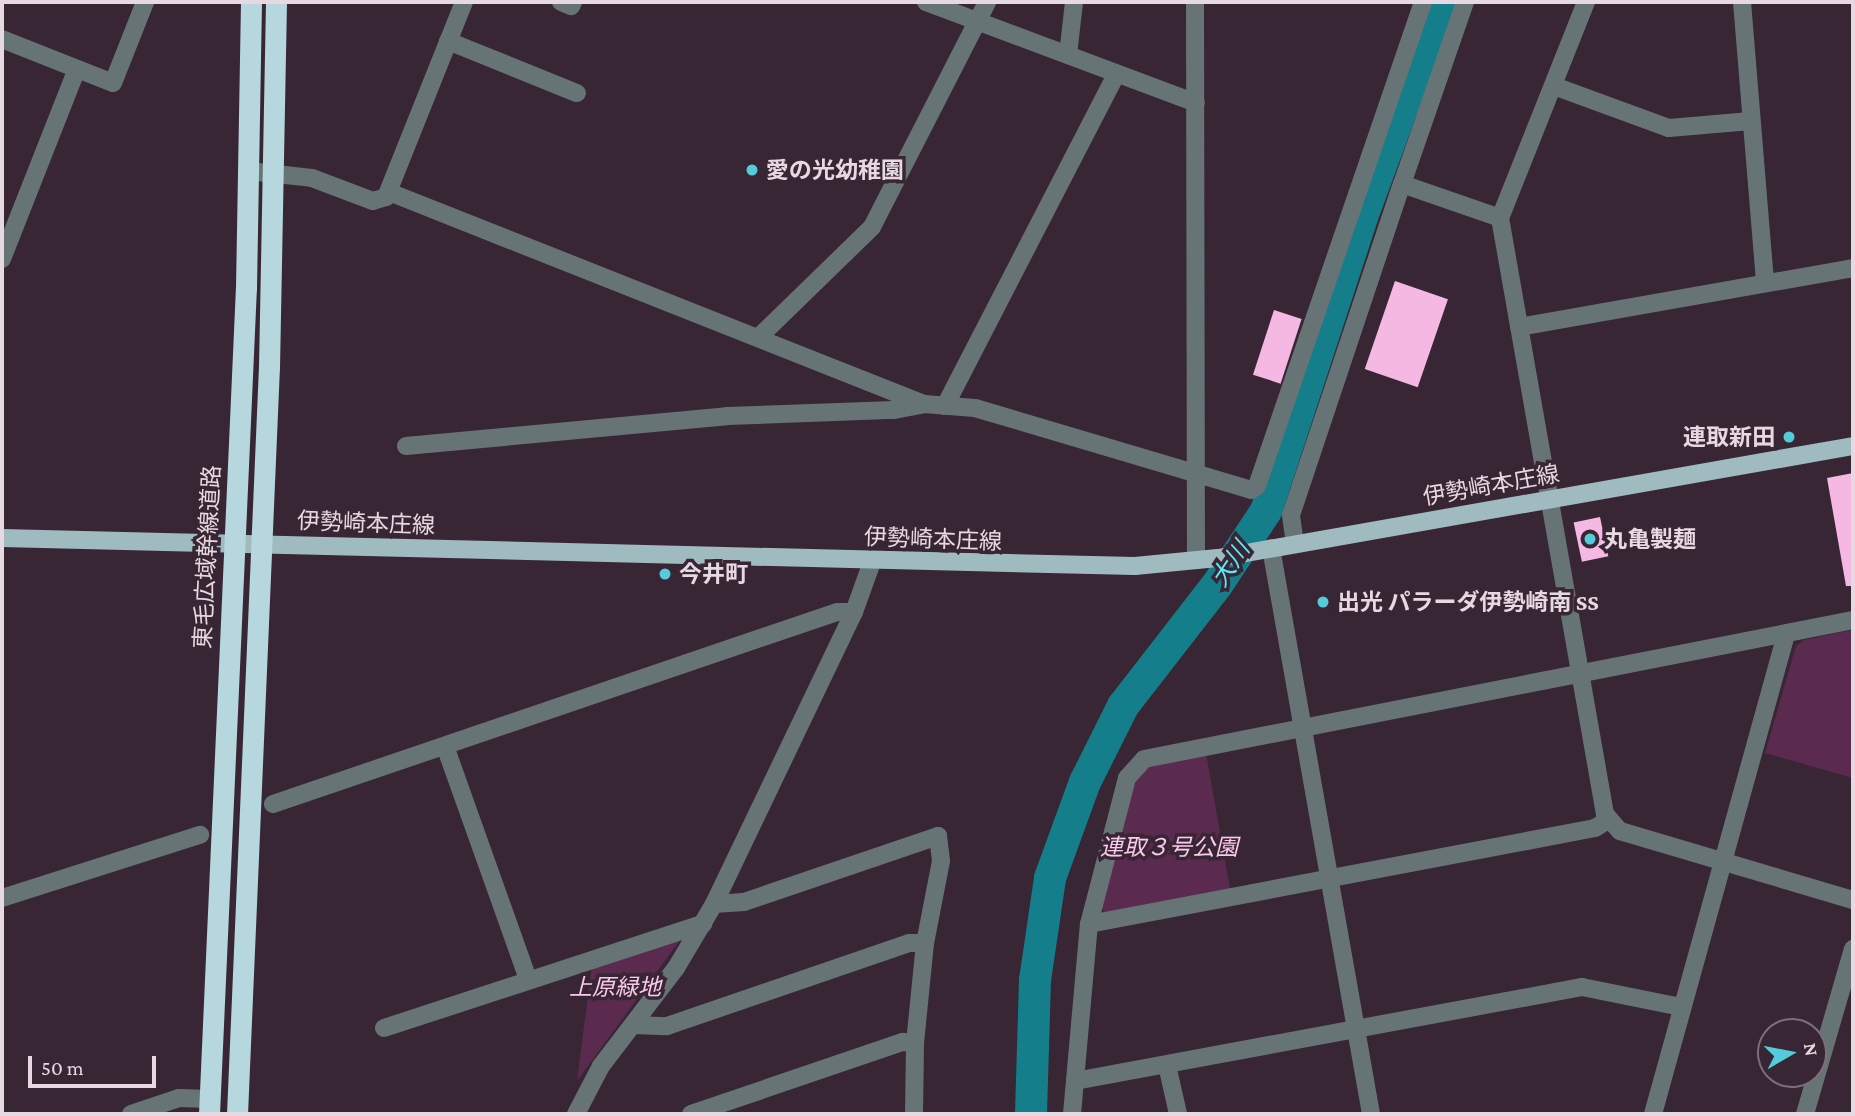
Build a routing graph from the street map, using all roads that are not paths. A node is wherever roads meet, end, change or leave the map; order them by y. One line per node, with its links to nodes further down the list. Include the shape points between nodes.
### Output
1 (145, 2): 19 (street, via 113,83)
2 (251, 2): 25 (highway, 東毛広域幹線道路)
3 (276, 2): 26 (highway)
4 (464, 2): 17 (street)
5 (561, 2): 6 (street, via 571,6)
6 (573, 2)
7 (926, 2): 15 (street)
8 (987, 2): 15 (street)
9 (1074, 2): 18 (street)
10 (1195, 2): 23 (street)
11 (1423, 2): 39 (street, via 1257,486 1251,490)
12 (1465, 2): 27 (street)
13 (1586, 2): 21 (street)
14 (1742, 2): 24 (street)
15 (979, 22): 18 (street); 34 (street, via 872,227)
16 (2, 39): 19 (street)
17 (448, 41): 22 (street); 28 (street)
18 (1068, 55): 20 (street)
19 (77, 69): 30 (street)
20 (1115, 76): 23 (street); 36 (street)
21 (1554, 86): 24 (street, via 1669,128); 29 (street)
22 (577, 93)
23 (1196, 103): 39 (street)
24 (1751, 121): 32 (street)
25 (248, 171): 26 (street); 42 (highway, 東毛広域幹線道路)
26 (274, 171): 28 (street, via 312,178 373,201); 44 (highway)
27 (1402, 184): 29 (street); 43 (street, via 1291,515)
28 (389, 192): 34 (street)
29 (1500, 218): 33 (street)
30 (2, 259)
31 (1853, 268): 32 (street)
32 (1765, 282): 33 (street)
33 (1519, 327): 40 (street)
34 (760, 336): 35 (street)
35 (924, 404): 36 (street); 37 (street, via 894,410 727,416)
36 (945, 406): 39 (street, via 975,408)
37 (406, 446)
38 (1853, 446): 40 (main road, 伊勢崎本庄線)
39 (1199, 473): 46 (street)
40 (1551, 500): 43 (main road, 伊勢崎本庄線); 51 (street)
41 (2, 538): 42 (main road, 伊勢崎本庄線)
42 (234, 544): 44 (main road, 伊勢崎本庄線); 74 (highway, 東毛広域幹線道路)
43 (1295, 544): 45 (main road, 伊勢崎本庄線)
44 (261, 545): 47 (main road, 伊勢崎本庄線); 76 (highway)
45 (1268, 549): 46 (main road, 伊勢崎本庄線); 52 (street)
46 (1196, 560): 47 (main road, 伊勢崎本庄線, via 1097,568)
47 (872, 562): 48 (street)
48 (854, 612): 53 (street, via 837,612); 61 (street)
49 (1853, 620): 50 (street)
50 (1786, 634): 51 (street); 57 (street)
51 (1581, 674): 52 (street); 55 (street)
52 (1303, 729): 58 (street); 62 (street, via 1144,759 1134,766 1103,860)
53 (445, 746): 54 (street); 66 (street)
54 (273, 804)
55 (1608, 820): 57 (street, via 1620,831); 58 (street, via 1595,828)
56 (200, 835): 59 (street)
57 (1723, 863): 60 (street); 67 (street)
58 (1330, 879): 62 (street); 70 (street)
59 (2, 898)
60 (1853, 900)
61 (714, 904): 63 (street); 64 (street, via 744,902 938,836 941,861)
62 (1089, 923): 73 (street)
63 (703, 924): 66 (street); 68 (street)
64 (925, 943): 68 (street, via 909,943 667,1026); 71 (street)
65 (1853, 949): 84 (street)
66 (528, 979): 69 (street)
67 (1681, 1007): 70 (street, via 1582,987); 83 (street)
68 (633, 1025): 77 (street, via 588,1086)
69 (384, 1028)
70 (1356, 1030): 72 (street); 82 (street)
71 (915, 1043): 78 (street, via 903,1042); 79 (street)
72 (1167, 1065): 73 (street); 81 (street)
73 (1075, 1081): 80 (street)
74 (210, 1106): 75 (street, via 179,1098)
75 (131, 1114)
76 (237, 1114)
77 (576, 1114)
78 (691, 1114)
79 (914, 1114)
80 (1072, 1114)
81 (1178, 1114)
82 (1371, 1114)
83 (1653, 1114)
84 (1805, 1114)

